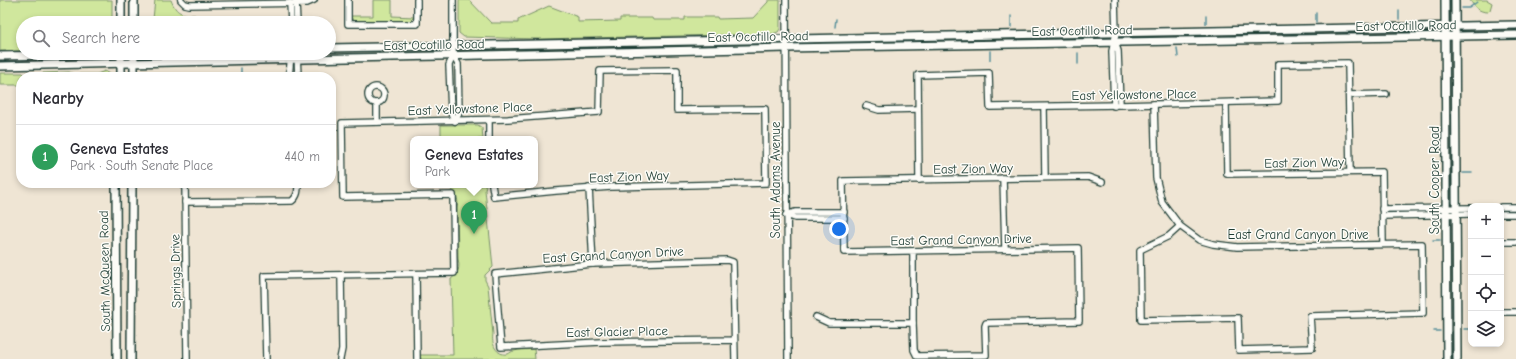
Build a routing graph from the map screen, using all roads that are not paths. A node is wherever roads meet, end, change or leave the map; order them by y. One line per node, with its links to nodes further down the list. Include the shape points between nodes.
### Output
1 (121, 0): 13 (main road)
2 (134, 0): 14 (main road)
3 (181, 0): 12 (street, via 189,5)
4 (314, 0): 12 (street)
5 (348, 0): 6 (street, via 348,24 417,24)
6 (417, 0)
7 (453, 0): 26 (street)
8 (786, 0): 24 (street, South Adams Avenue)
9 (1115, 0): 20 (street)
10 (1445, 0): 18 (main road, South Cooper Road)
11 (1455, 0): 19 (main road, South Cooper Road)
12 (293, 3): 15 (street); 16 (street)
13 (121, 16)
14 (134, 16)
15 (292, 16)
16 (296, 16)
17 (1516, 25): 19 (main road, East Ocotillo Road)
18 (1446, 26): 19 (main road, East Ocotillo Road); 20 (main road, East Ocotillo Road); 22 (main road, South Cooper Road)
19 (1455, 26): 23 (main road, South Cooper Road)
20 (1116, 33): 24 (main road, East Ocotillo Road); 25 (street)
21 (1516, 35): 23 (main road, East Ocotillo Road)
22 (1445, 36): 23 (main road, East Ocotillo Road); 25 (main road, East Ocotillo Road); 77 (main road, South Cooper Road)
23 (1456, 36): 75 (main road, South Cooper Road)
24 (786, 38): 26 (main road, East Ocotillo Road); 28 (street, South Adams Avenue)
25 (1115, 42): 28 (main road, East Ocotillo Road); 50 (street, via 1118,50)
26 (453, 45): 27 (main road, East Ocotillo Road); 32 (street)
27 (336, 48)
28 (786, 48): 32 (main road, East Ocotillo Road); 81 (street, South Adams Avenue)
29 (0, 56): 30 (main road)
30 (16, 56)
31 (336, 56): 32 (main road, East Ocotillo Road)
32 (453, 56): 55 (street, via 458,64 459,112)
33 (122, 60): 38 (main road)
34 (134, 60): 39 (main road)
35 (214, 60): 39 (main road, East Ocotillo Road)
36 (292, 60): 43 (street)
37 (295, 60): 44 (street)
38 (122, 64): 39 (main road, East Ocotillo Road); 40 (main road, East Ocotillo Road); 41 (main road)
39 (134, 64): 42 (main road)
40 (0, 66)
41 (122, 72)
42 (134, 72)
43 (289, 72)
44 (297, 72)
45 (1386, 94): 46 (street)
46 (1349, 95): 48 (street, East Yellowstone Place, via 1348,63 1278,64 1278,101); 58 (street)
47 (377, 103): 56 (street)
48 (1226, 103): 49 (street, East Yellowstone Place); 58 (street, East Zion Way, via 1227,174)
49 (1154, 104): 50 (street, East Yellowstone Place); 84 (street, East Grand Canyon Drive, via 1156,178 1162,202)
50 (1117, 105): 52 (street, East Yellowstone Place)
51 (866, 106): 53 (street, via 880,110)
52 (1044, 106): 53 (street, East Yellowstone Place, via 990,107 990,73 918,75); 59 (street)
53 (918, 109): 61 (street)
54 (489, 120): 55 (street, East Yellowstone Place); 57 (street); 63 (street, East Yellowstone Place, via 599,112 600,71 677,70 677,110 766,109)
55 (455, 121): 56 (street, East Yellowstone Place)
56 (377, 122): 91 (street, East Yellowstone Place, via 342,123 343,197 453,195 454,273)
57 (489, 136)
58 (1350, 172): 73 (street, East Zion Way, via 1382,172)
59 (1045, 177): 60 (street, East Zion Way); 62 (street, East Zion Way, via 1088,177)
60 (1003, 178): 61 (street, East Zion Way); 88 (street)
61 (918, 180): 76 (street, East Zion Way, via 843,181)
62 (1102, 182)
63 (766, 183): 69 (street, East Zion Way)
64 (116, 188): 99 (main road, South McQueen Road)
65 (132, 188): 100 (main road, South McQueen Road)
66 (185, 188): 70 (street, Springs Drive)
67 (298, 188): 70 (street, via 296,198 292,201)
68 (492, 188): 69 (street, East Zion Way, via 494,197)
69 (589, 188): 90 (street)
70 (185, 202): 101 (street, Springs Drive)
71 (1504, 207): 72 (street)
72 (1516, 207)
73 (1382, 209): 77 (street, East Grand Canyon Drive); 82 (street)
74 (1468, 209): 75 (street, East Grand Canyon Drive)
75 (1457, 211): 77 (street, East Grand Canyon Drive); 78 (street, East Grand Canyon Drive); 108 (main road, South Cooper Road)
76 (844, 212): 81 (street, via 795,212); 83 (street)
77 (1447, 212): 82 (street, East Grand Canyon Drive); 107 (main road, South Cooper Road)
78 (1468, 213)
79 (1504, 214): 80 (street)
80 (1516, 214)
81 (786, 215): 83 (street, via 795,218); 106 (street, South Adams Avenue)
82 (1382, 216): 87 (street)
83 (844, 218): 89 (street, East Grand Canyon Drive, via 844,252)
84 (1180, 226): 87 (street, East Grand Canyon Drive, via 1199,240 1212,244); 87 (street, East Grand Canyon Drive, via 1169,236 1140,250 1141,320 1238,318 1239,350 1312,348 1310,316 1423,314 1422,244)
85 (1504, 242): 86 (street)
86 (1516, 242)
87 (1383, 244)
88 (1005, 249): 89 (street, East Grand Canyon Drive); 96 (street, East Grand Canyon Drive, via 1078,248 1079,321 986,323 986,355 917,356 914,350)
89 (913, 251): 96 (street)
90 (593, 264): 97 (street, East Grand Canyon Drive, via 727,260 733,262); 98 (street, East Grand Canyon Drive, via 495,274)
91 (416, 274): 92 (street); 104 (street)
92 (341, 275): 102 (street, via 264,276); 103 (street)
93 (1504, 312): 94 (street)
94 (1516, 312)
95 (816, 317): 96 (street, via 829,323)
96 (913, 323)
97 (734, 340): 98 (street, East Glacier Place); 105 (street)
98 (501, 347)
99 (117, 359)
100 (131, 359)
101 (187, 359)
102 (266, 359)
103 (340, 359)
104 (417, 359)
105 (735, 359)
106 (788, 359)
107 (1447, 359)
108 (1457, 359)

